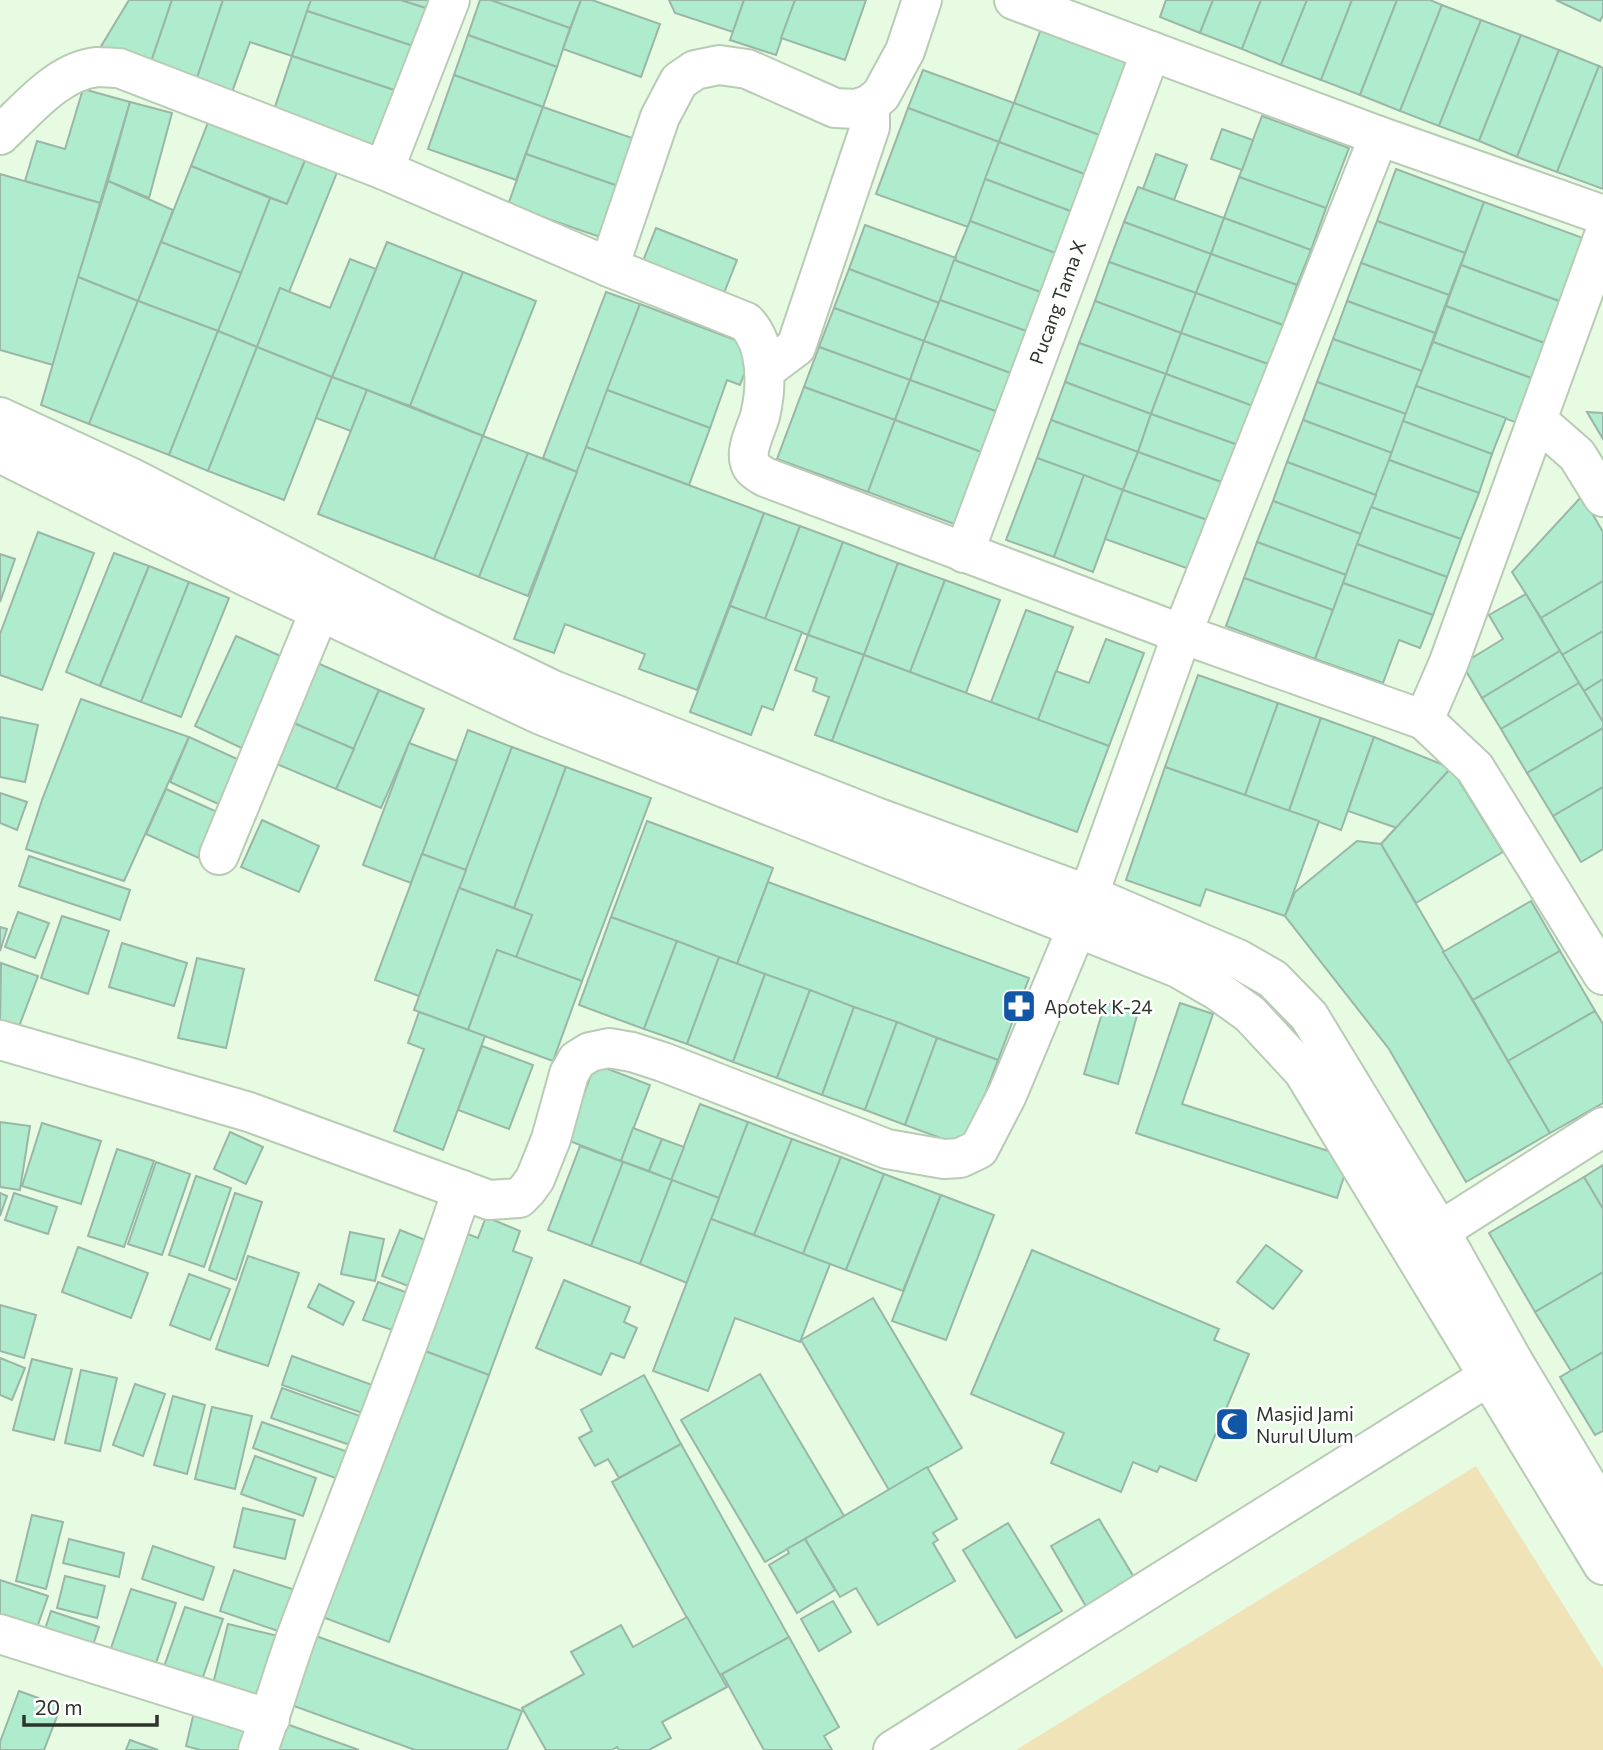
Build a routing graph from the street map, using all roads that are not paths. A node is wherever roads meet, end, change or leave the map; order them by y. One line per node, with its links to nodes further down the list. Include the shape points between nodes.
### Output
1 (450, 0): 8 (street)
2 (922, 0): 5 (street, via 905,51 881,95)
3 (1014, 0): 4 (street)
4 (1151, 51): 7 (street); 17 (street, Pucang Tama X)
5 (870, 104): 11 (street, via 835,108 747,69 719,65 695,70 679,81 660,117); 12 (street, via 870,127 796,347)
6 (0, 135): 8 (street, via 51,88 75,73 96,67 119,68)
7 (1379, 136): 9 (street); 19 (street)
8 (384, 170): 11 (street)
9 (1603, 215)
10 (1603, 238): 14 (street)
11 (609, 267): 12 (street, via 746,323 758,338)
12 (764, 371): 17 (street, via 760,414 748,458 754,470)
13 (0, 417): 18 (street, via 130,477)
14 (1537, 420): 16 (street, via 1577,455); 20 (street)
15 (0, 453): 18 (street)
16 (1603, 498)
17 (964, 553): 19 (street)
18 (326, 596): 21 (street); 22 (street, via 541,715 655,746)
19 (1182, 634): 20 (street); 22 (street)
20 (1424, 720): 23 (street, via 1475,768)
21 (219, 855)
22 (1082, 912): 26 (street, via 1007,1096 979,1149 969,1155 944,1159 887,1149 689,1071 609,1048 577,1060 535,1179 519,1198 489,1200); 27 (street, via 1250,1014 1303,1071)
23 (1603, 975)
24 (0, 1040): 26 (street, via 249,1112)
25 (1603, 1127): 27 (street)
26 (462, 1190): 32 (street)
27 (1426, 1240): 28 (street)
28 (1500, 1368): 29 (street); 33 (street)
29 (1596, 1520): 30 (street)
30 (1603, 1564)
31 (0, 1634): 32 (street)
32 (264, 1734)
33 (893, 1750)

